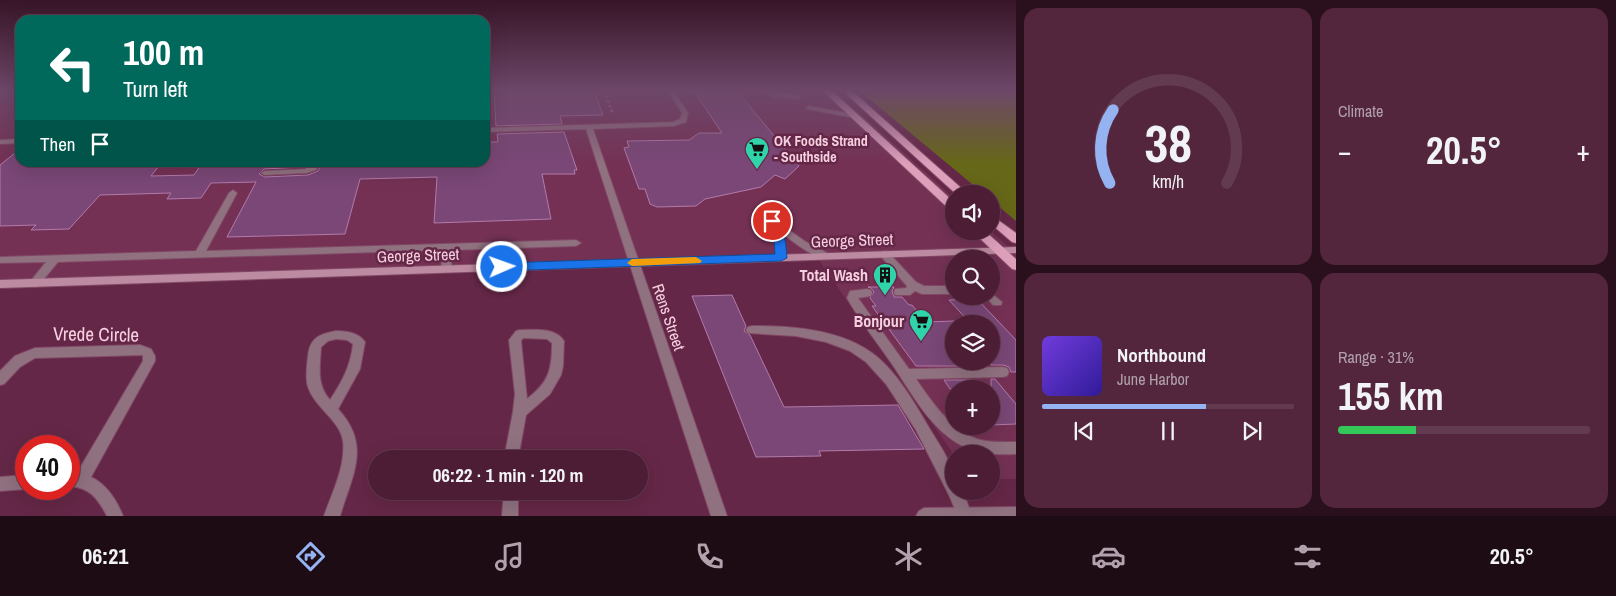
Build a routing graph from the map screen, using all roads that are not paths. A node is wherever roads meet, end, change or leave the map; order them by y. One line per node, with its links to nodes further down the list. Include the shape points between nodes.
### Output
1 (684, 115): 5 (street, via 683,120 667,125)
2 (849, 115): 4 (street)
3 (874, 115): 11 (main road)
4 (854, 116): 13 (main road)
5 (589, 128): 6 (street); 30 (street, Rens Street)
6 (490, 130)
7 (15, 141): 8 (street)
8 (0, 142)
9 (314, 167): 10 (street, via 307,171)
10 (265, 173)
11 (953, 185)
12 (233, 193): 24 (street)
13 (945, 200)
14 (1000, 226): 15 (main road)
15 (1016, 239)
16 (988, 240): 19 (main road)
17 (576, 243): 18 (street, George Street)
18 (448, 246): 24 (street, George Street); 32 (street)
19 (999, 250)
20 (1000, 250): 21 (street, George Street)
21 (1016, 250)
22 (1000, 251): 31 (main road)
23 (945, 252): 25 (street, George Street)
24 (199, 254): 27 (street, George Street)
25 (884, 254): 26 (street, George Street); 35 (street)
26 (825, 256): 28 (street, George Street); 28 (street, via 772,221 779,237)
27 (55, 258): 29 (street, George Street); 33 (street)
28 (781, 258): 30 (street, George Street)
29 (0, 260)
30 (633, 263): 32 (street, George Street); 59 (street, Rens Street)
31 (1016, 266)
32 (446, 269): 33 (street, George Street)
33 (34, 283): 34 (street, George Street)
34 (0, 284)
35 (912, 285): 36 (street, via 922,290); 37 (street, via 910,291)
36 (945, 290)
37 (898, 292)
38 (867, 293): 41 (street, via 854,294 852,298)
39 (752, 330): 48 (street, via 827,338 867,356 882,369 923,428)
40 (1003, 372): 41 (street)
41 (906, 374): 45 (street, via 934,416 960,437 992,448)
42 (0, 380): 47 (street, Vrede Circle, via 22,357 35,353 147,352 148,360)
43 (331, 409): 43 (street, via 315,389 315,346 330,336 350,336 360,342 357,360 350,380); 57 (street, via 350,440 350,455)
44 (520, 412): 44 (street, via 521,394 514,344 517,336 525,333 549,335 558,342 552,383 543,396); 46 (street)
45 (1016, 448)
46 (513, 450)
47 (80, 471)
48 (945, 472)
49 (80, 480): 56 (street, via 90,482 99,491)
50 (15, 483): 51 (street)
51 (0, 484)
52 (510, 500): 58 (street)
53 (959, 500): 54 (street)
54 (966, 515): 55 (street); 60 (street)
55 (1016, 515)
56 (115, 516)
57 (332, 516)
58 (510, 516)
59 (719, 516)
60 (924, 516)

